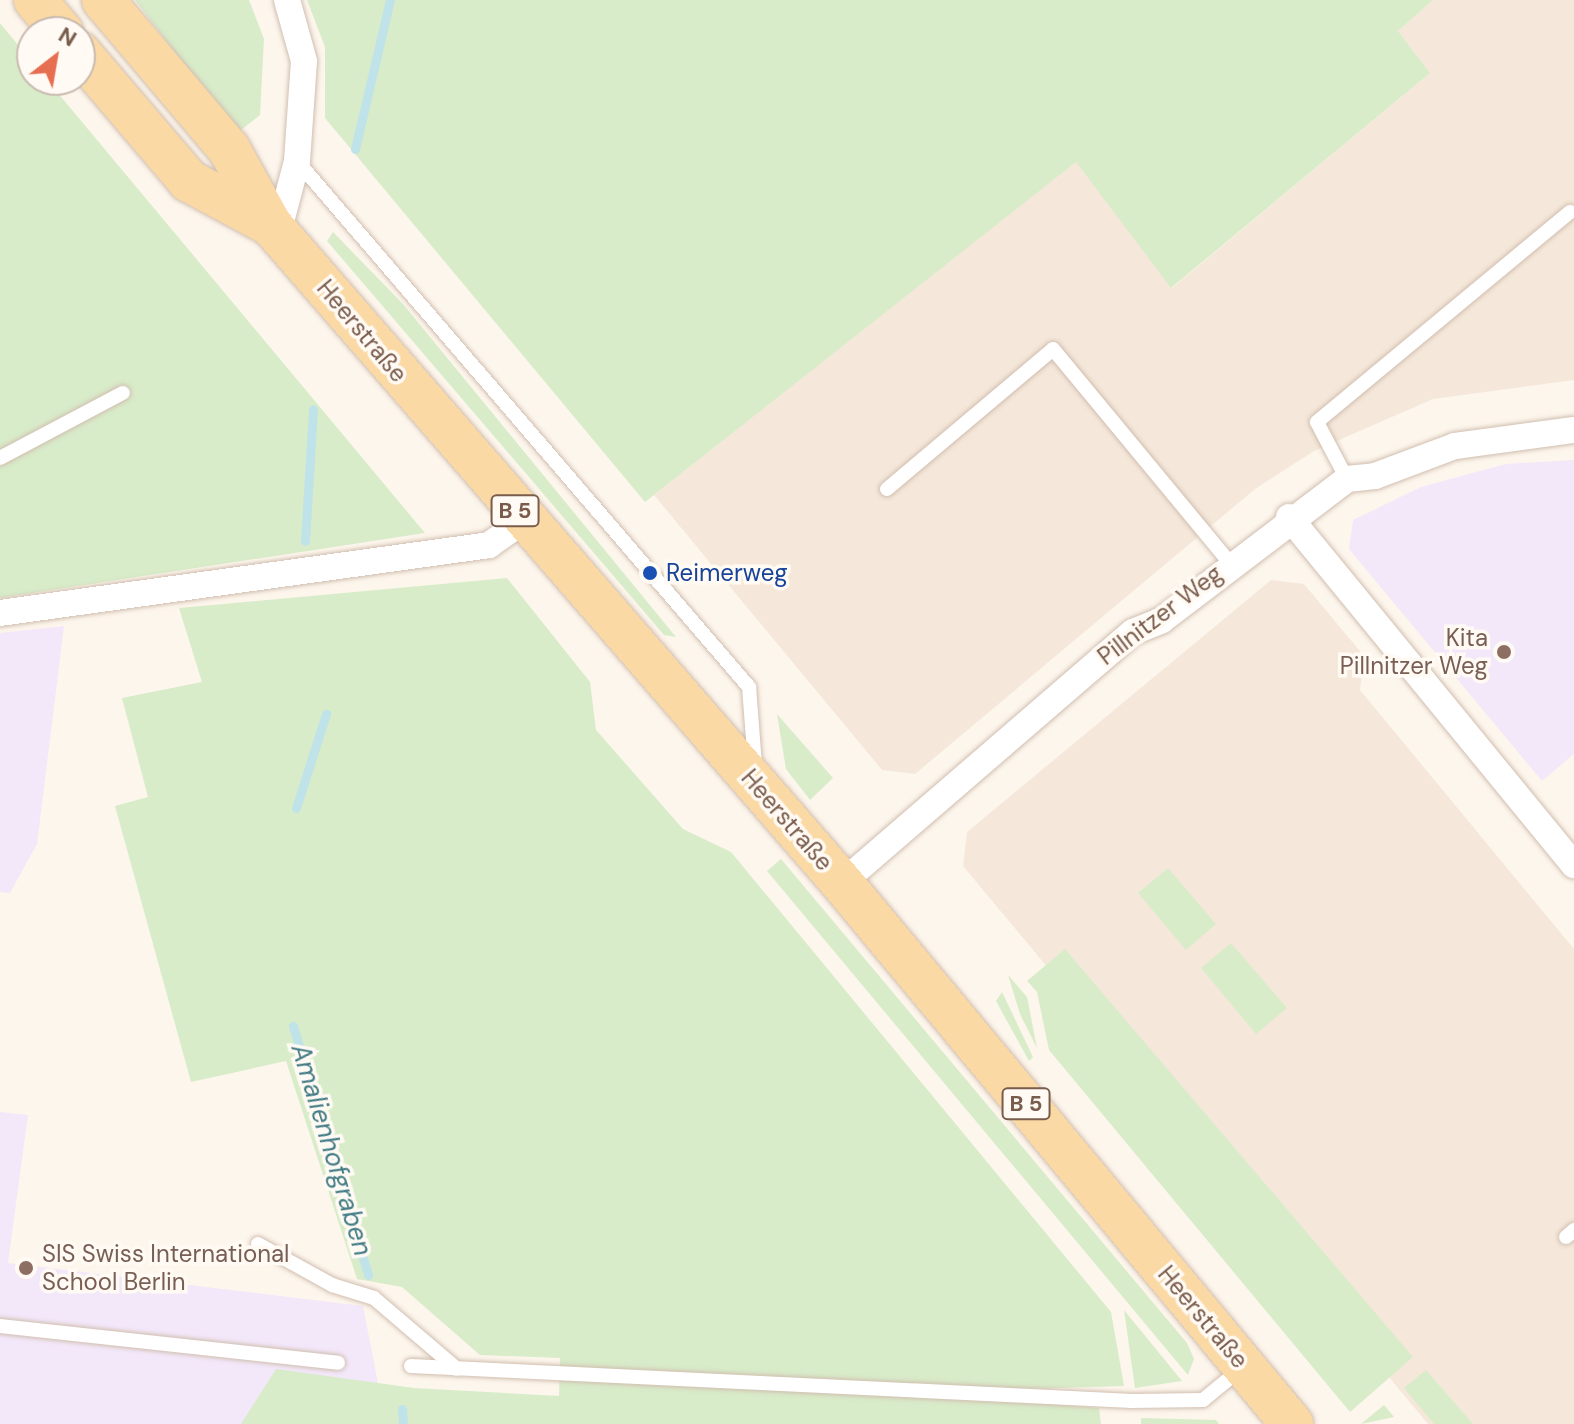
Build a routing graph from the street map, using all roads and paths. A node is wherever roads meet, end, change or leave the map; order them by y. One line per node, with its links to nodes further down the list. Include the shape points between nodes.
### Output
1 (35, 0): 4 (main road)
2 (103, 0): 5 (main road, Heerstraße / B 5)
3 (287, 0): 7 (street, via 304,61)
4 (48, 16)
5 (122, 16): 9 (main road, Heerstraße / B 5, via 229,149)
6 (96, 72): 9 (main road, Heerstraße / B 5, via 189,181)
7 (297, 161): 9 (street); 19 (lane, via 749,687)
8 (1570, 212): 13 (lane, via 1317,422)
9 (274, 229): 16 (main road, Heerstraße / B 5)
10 (123, 393): 12 (lane)
11 (1574, 430): 13 (street, Pillnitzer Weg, via 1455,446 1375,476)
12 (0, 458)
13 (1347, 479): 15 (street, Pillnitzer Weg)
14 (887, 489): 17 (lane, via 1053,349)
15 (1289, 517): 17 (street, Pillnitzer Weg); 20 (street)
16 (523, 521): 18 (street, via 489,545); 19 (main road, Heerstraße / B 5)
17 (1230, 563): 21 (street, Pillnitzer Weg, via 1162,620 1110,650)
18 (0, 613)
19 (757, 786): 21 (main road, Heerstraße / B 5)
20 (1574, 865)
21 (842, 883): 26 (main road, Heerstraße / B 5)
22 (258, 1244): 27 (lane, via 332,1285 374,1298)
23 (0, 1326): 24 (lane)
24 (338, 1363)
25 (411, 1366): 27 (lane)
26 (1244, 1367): 27 (lane, via 1203,1400 1132,1401); 28 (main road, Heerstraße / B 5)
27 (457, 1369)
28 (1292, 1424)

